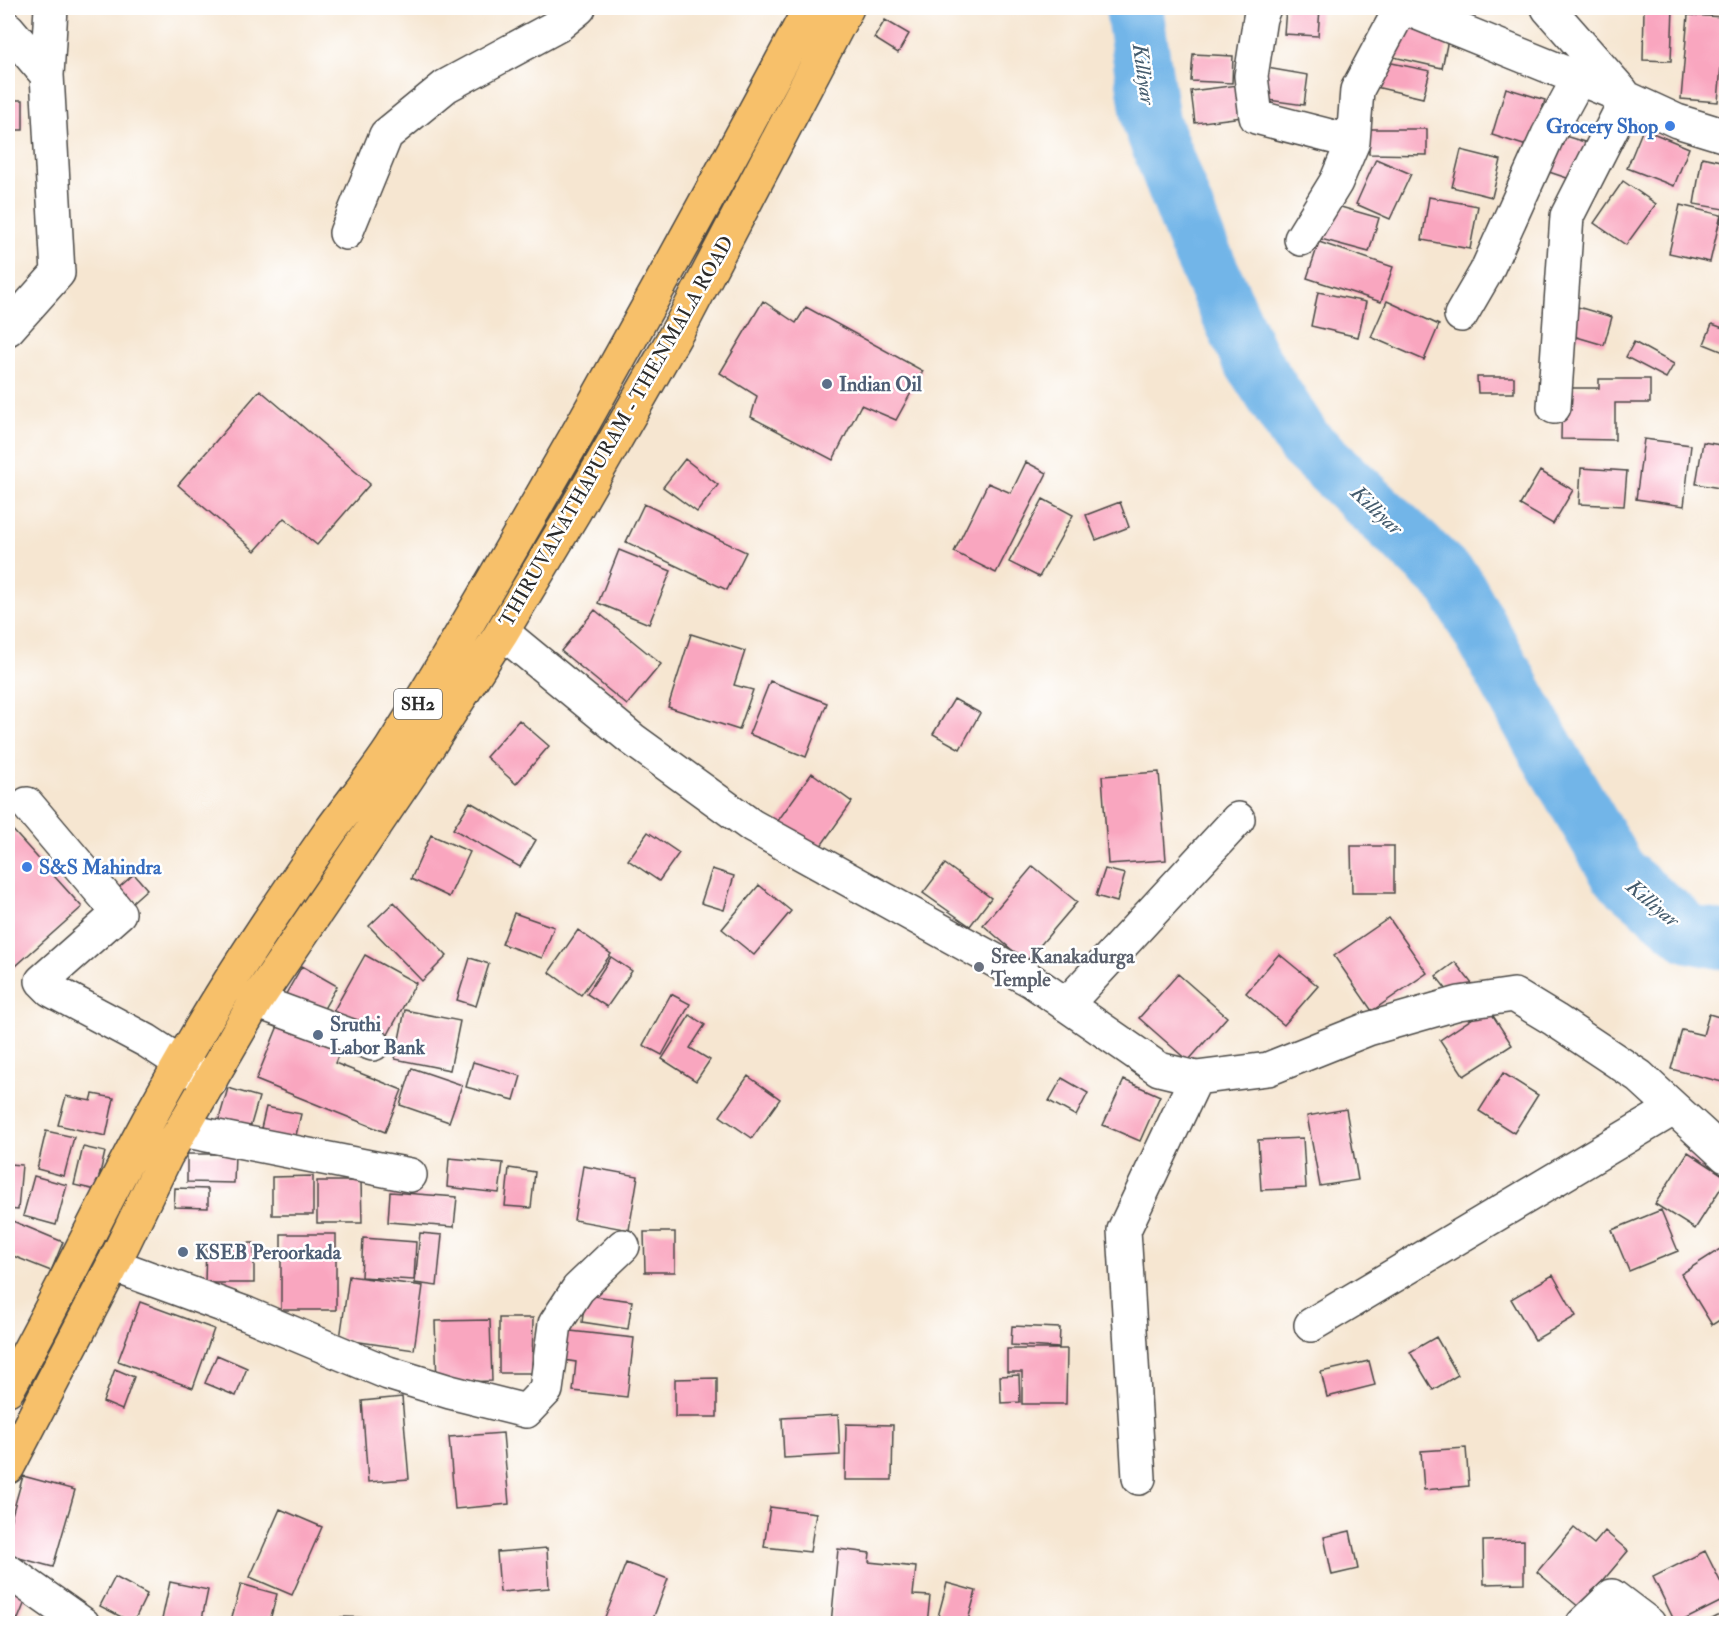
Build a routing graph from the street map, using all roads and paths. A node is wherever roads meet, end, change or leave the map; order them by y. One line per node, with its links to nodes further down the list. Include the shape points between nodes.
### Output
1 (51, 8): 9 (street)
2 (579, 8): 14 (street, via 556,26 446,86 386,135)
3 (810, 8): 16 (main road, THIRUVANATHAPURAM - THENMALA ROAD / SH2)
4 (847, 8): 18 (main road, THIRUVANATHAPURAM - THENMALA ROAD)
5 (1264, 8): 13 (street, via 1251,76 1256,117)
6 (1403, 8): 10 (street); 13 (street, via 1357,90)
7 (1548, 8): 11 (street)
8 (8, 29): 9 (street)
9 (47, 75): 19 (street, via 58,273)
10 (1579, 78): 11 (street); 17 (street, via 1548,135 1486,272)
11 (1627, 98): 12 (street, via 1677,121); 20 (street, via 1567,216)
12 (1726, 136)
13 (1353, 142): 15 (street, via 1336,183)
14 (346, 233)
15 (1301, 239)
16 (647, 311): 18 (main road); 21 (main road, THIRUVANATHAPURAM - THENMALA ROAD / SH2)
17 (1461, 315)
18 (680, 327): 22 (main road, THIRUVANATHAPURAM - THENMALA ROAD)
19 (8, 329)
20 (1554, 407)
21 (542, 495): 22 (main road); 29 (main road, THIRUVANATHAPURAM - THENMALA ROAD / SH2, via 389,752 254,942)
22 (574, 512): 23 (main road, THIRUVANATHAPURAM - THENMALA ROAD)
23 (502, 632): 26 (main road, THIRUVANATHAPURAM - THENMALA ROAD); 27 (street, via 632,739 753,826 1032,981)
24 (27, 804): 29 (street, via 119,913 42,981 51,990)
25 (1238, 819): 27 (street)
26 (255, 1001): 28 (street); 31 (main road, THIRUVANATHAPURAM - THENMALA ROAD)
27 (1066, 1005): 30 (street, via 1159,1069)
28 (373, 1044)
29 (181, 1063): 31 (street); 39 (main road, THIRUVANATHAPURAM - THENMALA ROAD / SH2)
30 (1196, 1078): 32 (street, via 1268,1069 1368,1029 1459,1004 1514,995 1639,1076); 41 (street, via 1124,1230)
31 (210, 1082): 33 (main road, THIRUVANATHAPURAM - THENMALA ROAD)
32 (1673, 1109): 34 (street); 38 (street)
33 (182, 1130): 35 (street); 37 (main road, THIRUVANATHAPURAM - THENMALA ROAD)
34 (1726, 1156)
35 (410, 1175)
36 (623, 1246): 37 (street, via 578,1289 555,1324 546,1390 526,1411 388,1373 247,1314)
37 (113, 1265): 40 (main road, THIRUVANATHAPURAM - THENMALA ROAD)
38 (1311, 1325)
39 (8, 1389)
40 (8, 1467)
41 (1139, 1478)
42 (8, 1571): 43 (street)
43 (84, 1623)
44 (1583, 1623): 45 (street, via 1612,1596)
45 (1649, 1623)

